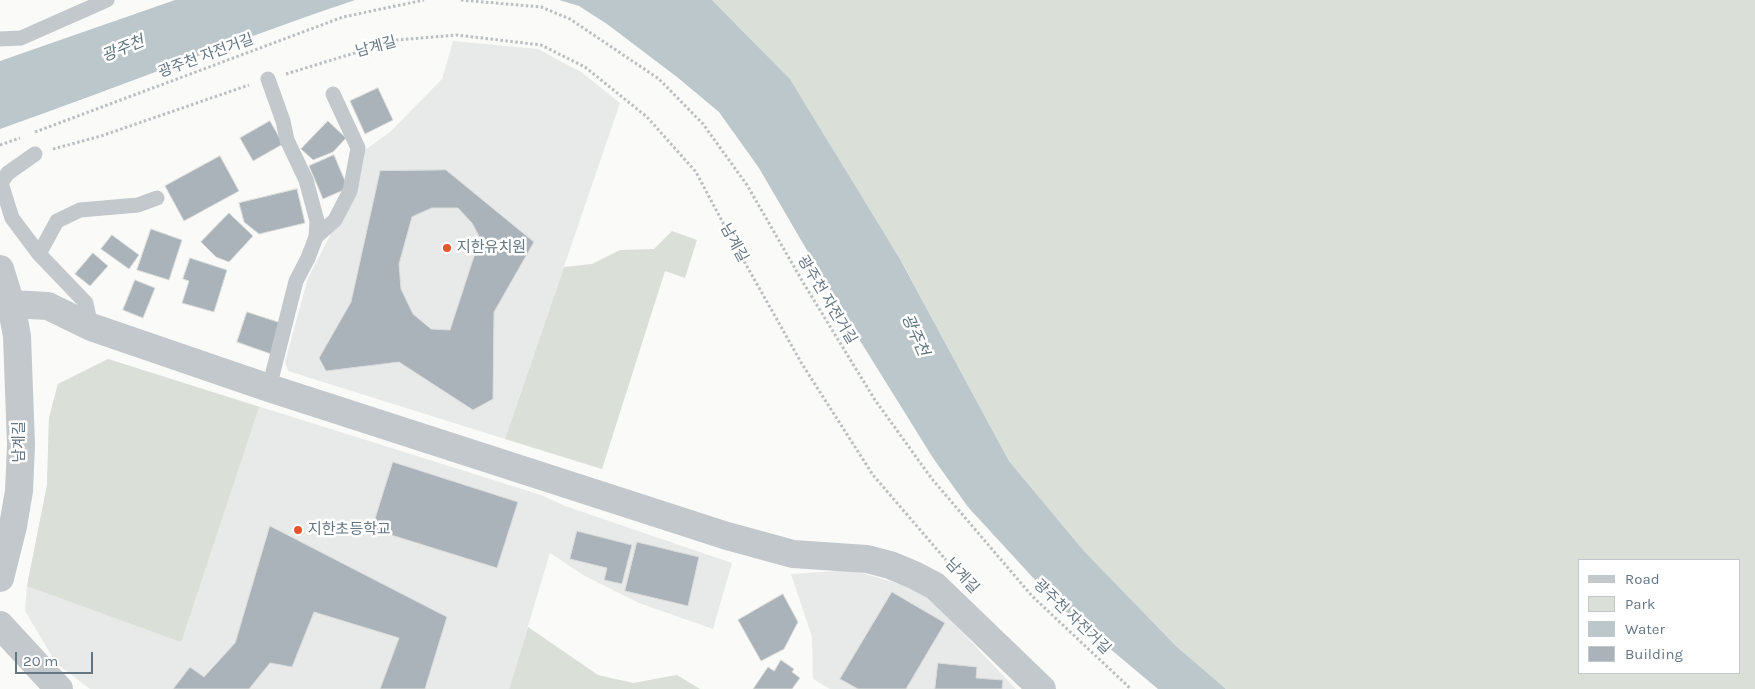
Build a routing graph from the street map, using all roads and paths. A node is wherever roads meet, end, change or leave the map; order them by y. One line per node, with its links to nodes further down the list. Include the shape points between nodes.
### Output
1 (107, 0): 4 (lane, via 21,38)
2 (424, 0): 7 (path, 광주천 자전거길, via 343,17)
3 (461, 0): 21 (path, 광주천 자전거길, via 541,7 570,19 659,79 704,124 746,185 875,400 932,479 1032,596)
4 (0, 39)
5 (268, 79): 8 (path, 남계길, via 101,136); 10 (lane, via 287,140 311,196 317,221); 16 (path, 남계길, via 397,40 457,35 541,45 585,67 647,117 696,172 802,364 868,467)
6 (334, 94): 10 (lane, via 358,148 350,191 335,220)
7 (0, 146)
8 (35, 154): 11 (lane, via 8,173 1,183 12,218)
9 (157, 198): 11 (lane, via 138,205 80,210 57,221)
10 (316, 237): 15 (lane, via 296,282)
11 (39, 254): 14 (lane, via 86,303)
12 (0, 269): 13 (street, 남계길)
13 (11, 304): 14 (street, 남계길, via 48,306); 17 (street, 남계길, via 17,336 21,445 13,526)
14 (91, 326): 15 (street, 남계길)
15 (269, 388): 20 (street, 남계길, via 727,536 793,554 867,559 890,565 935,586)
16 (949, 563)
17 (0, 578)
18 (0, 625): 19 (street)
19 (59, 689)
20 (1042, 689)
21 (1131, 689)

